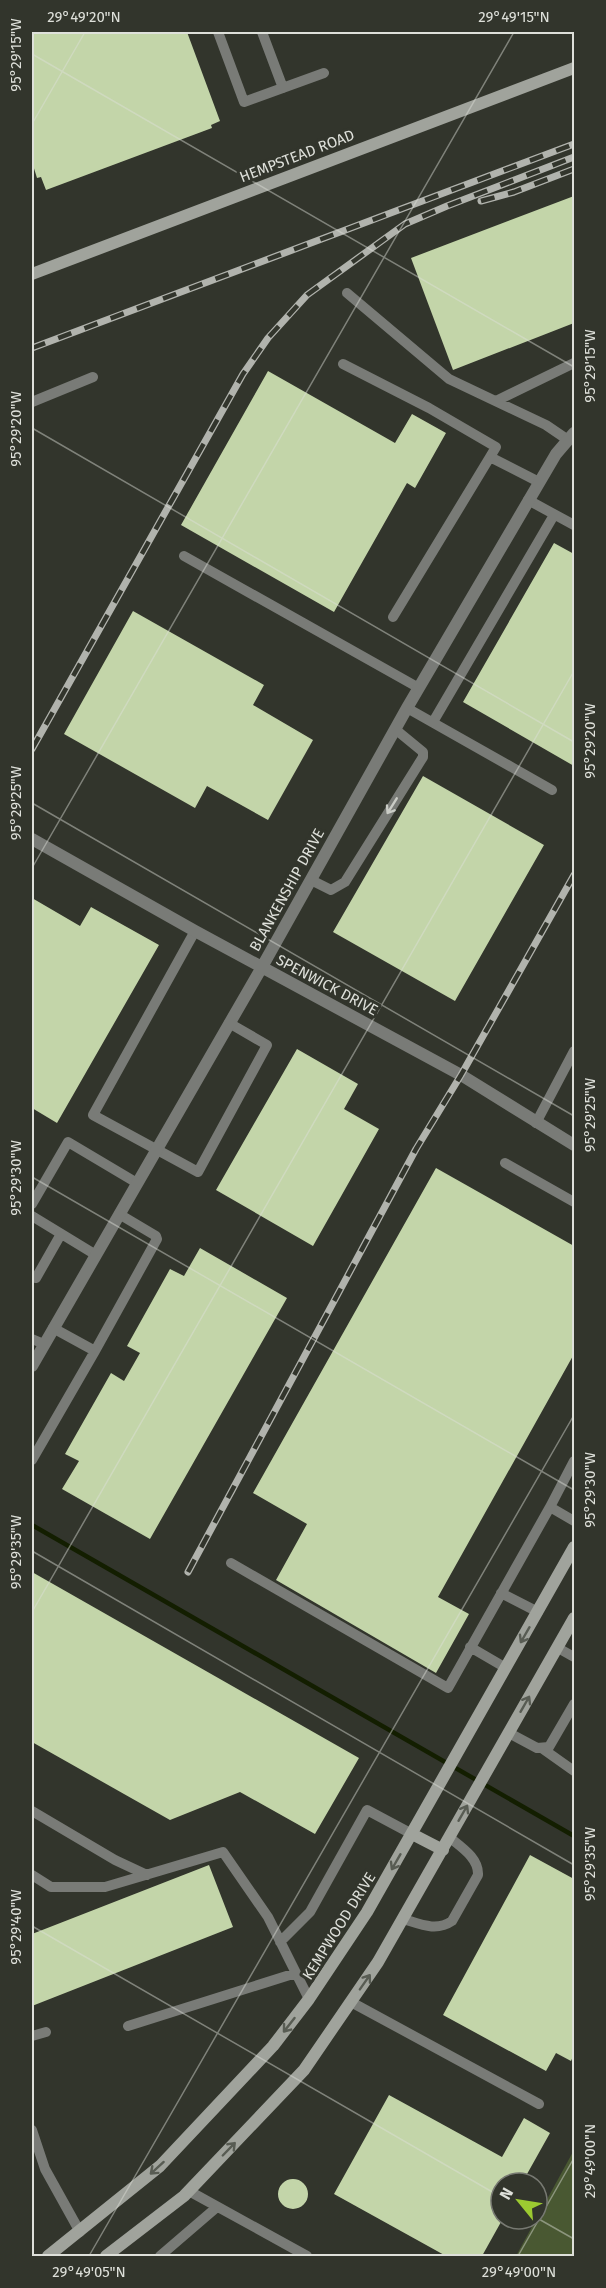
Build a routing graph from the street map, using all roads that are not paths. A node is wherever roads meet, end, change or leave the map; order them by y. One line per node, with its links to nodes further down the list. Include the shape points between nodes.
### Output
1 (218, 32): 5 (lane, via 244,102)
2 (262, 32): 5 (lane)
3 (574, 68): 6 (main road, HEMPSTEAD ROAD)
4 (324, 73): 5 (lane)
5 (283, 88)
6 (32, 274)
7 (347, 293): 11 (lane, via 450,379)
8 (574, 363): 11 (lane)
9 (343, 364): 14 (lane, via 496,447)
10 (93, 377): 12 (lane)
11 (496, 401): 13 (lane)
12 (32, 402)
13 (571, 436): 15 (street, BLANKENSHIP DRIVE)
14 (490, 457): 15 (lane); 20 (lane)
15 (539, 482): 16 (street, BLANKENSHIP DRIVE)
16 (528, 501): 17 (lane); 21 (street, BLANKENSHIP DRIVE)
17 (554, 515): 18 (lane); 23 (lane)
18 (574, 525)
19 (184, 556): 21 (lane)
20 (393, 617)
21 (419, 687): 22 (street, BLANKENSHIP DRIVE)
22 (407, 708): 23 (lane); 24 (street, BLANKENSHIP DRIVE)
23 (433, 722): 25 (lane)
24 (394, 729): 27 (street, BLANKENSHIP DRIVE); 27 (lane, one-way to 27, via 423,752 423,757 345,882 331,890)
25 (552, 789)
26 (32, 839): 28 (street, SPENWICK DRIVE)
27 (310, 880): 29 (street, BLANKENSHIP DRIVE)
28 (195, 931): 29 (street, SPENWICK DRIVE); 34 (lane, via 93,1115)
29 (262, 967): 30 (street, BLANKENSHIP DRIVE); 32 (street, SPENWICK DRIVE, via 461,1076)
30 (229, 1023): 34 (street, BLANKENSHIP DRIVE); 34 (lane, via 267,1045 198,1172)
31 (574, 1051): 32 (lane)
32 (536, 1123): 33 (street, SPENWICK DRIVE)
33 (574, 1145)
34 (156, 1150): 36 (street, BLANKENSHIP DRIVE)
35 (505, 1163): 37 (lane)
36 (137, 1184): 38 (lane, via 68,1142); 39 (street, BLANKENSHIP DRIVE)
37 (574, 1202)
38 (32, 1204)
39 (119, 1214): 42 (street, BLANKENSHIP DRIVE); 47 (lane, via 156,1239)
40 (32, 1216): 41 (lane)
41 (61, 1233): 42 (lane); 43 (lane, via 36,1278)
42 (96, 1255): 44 (street, BLANKENSHIP DRIVE)
43 (32, 1276)
44 (53, 1328): 46 (street, BLANKENSHIP DRIVE); 47 (lane)
45 (32, 1339): 46 (lane)
46 (44, 1344): 48 (street, BLANKENSHIP DRIVE)
47 (95, 1351): 49 (lane)
48 (32, 1366)
49 (32, 1460)
50 (574, 1461): 51 (lane)
51 (550, 1507): 52 (lane); 55 (lane)
52 (574, 1521)
53 (574, 1547): 56 (main road, KEMPWOOD DRIVE)
54 (231, 1563): 58 (lane, via 448,1688)
55 (501, 1593): 56 (lane); 58 (lane)
56 (538, 1612): 61 (main road, KEMPWOOD DRIVE, one-way to 61)
57 (574, 1618): 59 (main road)
58 (470, 1647): 61 (lane)
59 (558, 1648): 60 (lane); 63 (main road, one-way to 59)
60 (574, 1657)
61 (506, 1668): 67 (main road, KEMPWOOD DRIVE)
62 (574, 1704): 64 (lane, via 552,1744)
63 (509, 1733): 64 (lane); 68 (main road, one-way to 63)
64 (543, 1749): 65 (lane)
65 (574, 1771)
66 (32, 1811): 71 (lane)
67 (412, 1834): 69 (main road); 73 (lane, via 367,1810 310,1912); 75 (main road, KEMPWOOD DRIVE, one-way to 75, via 367,1912)
68 (449, 1838): 69 (main road); 72 (lane, via 473,1859 478,1870 452,1921 436,1927)
69 (442, 1850): 72 (main road)
70 (32, 1875): 71 (lane, via 51,1887 105,1887)
71 (147, 1875): 73 (lane, via 223,1852 268,1917)
72 (403, 1919): 76 (main road, one-way to 72)
73 (280, 1942): 74 (lane)
74 (296, 1973): 75 (lane); 77 (lane)
75 (309, 1999): 84 (main road, KEMPWOOD DRIVE, one-way to 84, via 273,2046 160,2166)
76 (351, 2002): 80 (lane); 82 (main road, one-way to 76, via 304,2070)
77 (128, 2026)
78 (46, 2032): 79 (lane)
79 (32, 2036)
80 (539, 2104)
81 (32, 2130): 84 (lane, via 45,2169)
82 (189, 2191): 83 (lane); 86 (main road)
83 (217, 2207): 87 (lane); 88 (lane)
84 (80, 2232): 85 (main road, KEMPWOOD DRIVE)
85 (48, 2256)
86 (106, 2256)
87 (160, 2256)
88 (307, 2256)

